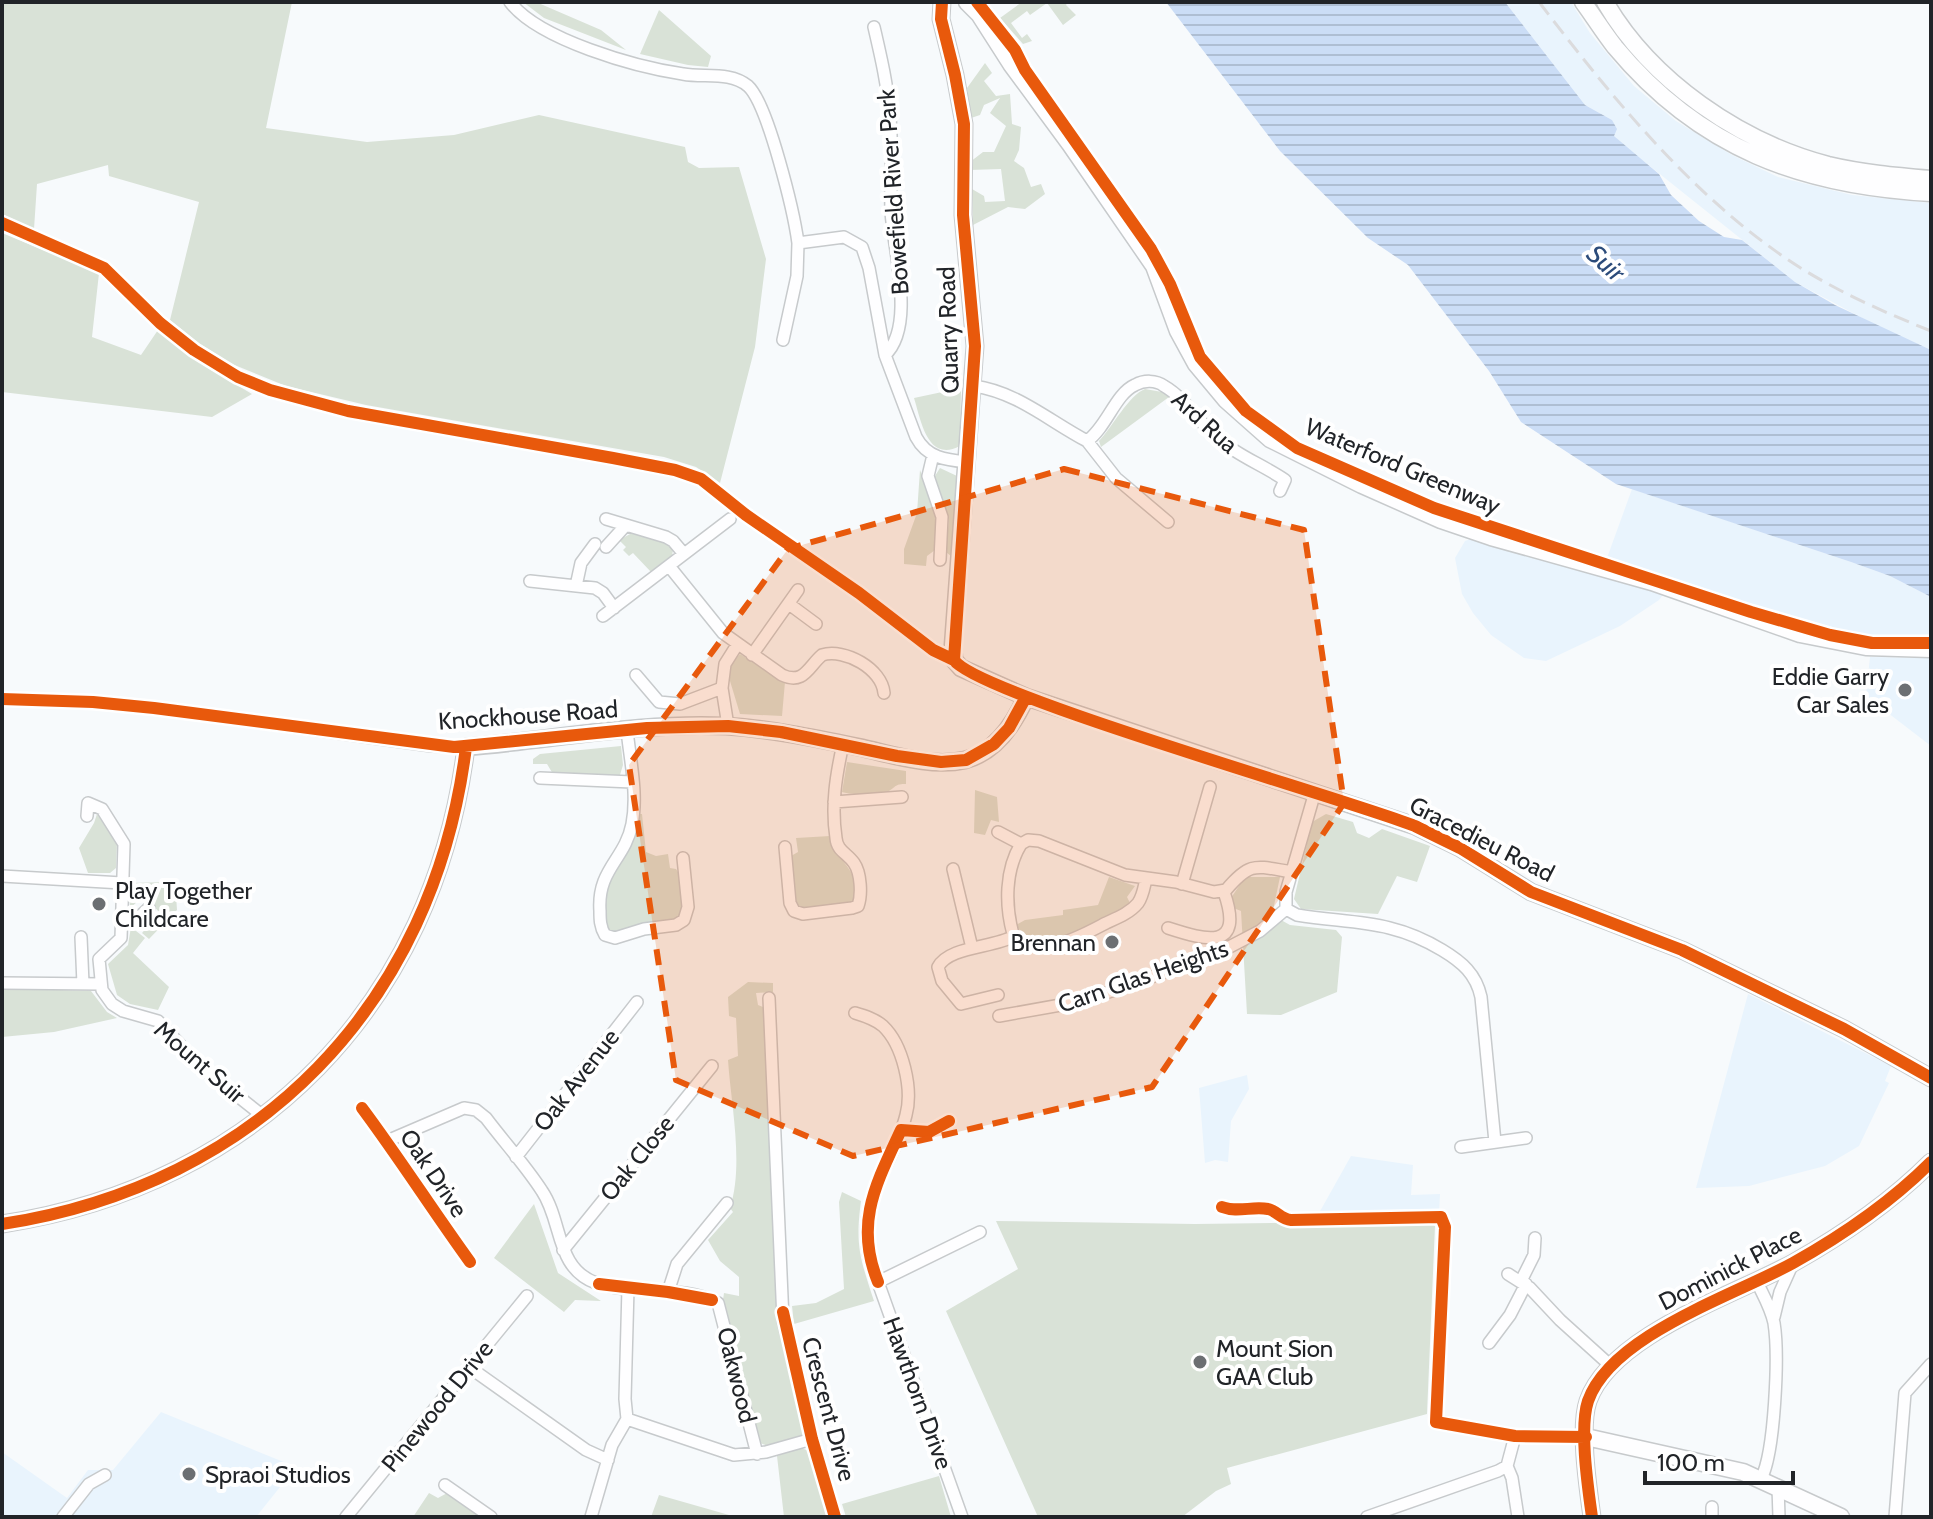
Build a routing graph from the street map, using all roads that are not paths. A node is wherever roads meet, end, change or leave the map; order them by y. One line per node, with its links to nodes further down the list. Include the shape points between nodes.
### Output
1 (510, 2): 10 (street, via 554,35 661,70 728,77 752,90 763,112)
2 (942, 2): 13 (street, Quarry Road, via 941,19 964,124 963,215)
3 (967, 2): 33 (street, via 1154,266 1178,331 1202,373 1270,439 1375,491 1491,537 1652,582 1814,638 1881,649)
4 (1583, 2): 8 (street, via 1615,47 1662,96 1727,143 1827,181)
5 (1605, 2): 7 (street, via 1649,60 1700,103 1758,138 1835,166)
6 (874, 27): 12 (street, Bowefield River Park, via 890,108 891,209 900,295 898,335)
7 (1931, 179)
8 (1931, 193)
9 (2, 223): 35 (street, via 104,268 194,350 270,390 370,415 694,476)
10 (798, 243): 11 (street, via 797,276); 12 (street, Bowefield River Park, via 844,237 862,247)
11 (783, 340)
12 (885, 355): 15 (street, Bowefield River Park, via 916,437)
13 (974, 386): 14 (street, via 1009,395); 16 (street, Quarry Road)
14 (1087, 441): 17 (street, Ard Rua, via 1127,390 1156,382 1228,446 1285,480); 20 (street, via 1116,478)
15 (933, 455): 16 (street); 23 (street, via 928,476 942,517)
16 (967, 462): 35 (street, Quarry Road)
17 (1280, 491)
18 (606, 519): 21 (street)
19 (730, 519): 22 (street)
20 (1168, 522)
21 (626, 525): 22 (street, via 670,539); 26 (street, via 581,563)
22 (684, 554): 24 (street)
23 (940, 560)
24 (669, 566): 29 (street); 32 (street, via 711,622)
25 (530, 581): 26 (street)
26 (576, 586): 29 (street, via 600,590)
27 (798, 590): 28 (street)
28 (789, 604): 31 (street); 34 (street)
29 (614, 608): 30 (street)
30 (603, 616)
31 (816, 624)
32 (737, 645): 34 (street); 37 (street, via 725,664)
33 (1931, 649)
34 (752, 655): 38 (street, via 795,679 807,674 822,655 843,654 878,677)
35 (954, 660): 39 (street, Gracedieu Road)
36 (636, 675): 37 (street, via 655,699 668,705)
37 (722, 688): 41 (street)
38 (884, 693)
39 (1026, 697): 43 (street, Knockhouse Road, via 1002,737 966,760 922,760); 48 (street, Gracedieu Road)
40 (2, 699): 44 (street, Knockhouse Road, via 144,706)
41 (728, 726): 42 (street, Knockhouse Road); 43 (street, Knockhouse Road)
42 (627, 730): 44 (street, Knockhouse Road); 46 (street)
43 (843, 744): 50 (street)
44 (466, 747): 81 (street, via 443,859 399,959 339,1044)
45 (540, 778): 46 (street)
46 (632, 782): 55 (street, via 630,831 599,891 605,935 615,938 684,920 688,911)
47 (1210, 787): 61 (street)
48 (1315, 792): 57 (street); 79 (street, Gracedieu Road, via 1429,832 1531,892 1682,950)
49 (902, 797): 50 (street)
50 (834, 802): 54 (street, via 837,844 857,870 858,906 794,911)
51 (87, 816): 60 (street, via 88,803 101,807 121,836)
52 (998, 832): 53 (street)
53 (1021, 844): 59 (street, via 1039,841); 67 (street, via 1009,885)
54 (785, 847)
55 (683, 858)
56 (953, 869): 69 (street)
57 (1292, 872): 62 (street, via 1248,869); 64 (street)
58 (2, 876): 60 (street)
59 (1146, 879): 61 (street); 67 (street, via 1132,909 1079,937 1040,946)
60 (122, 883): 65 (street)
61 (1182, 884): 62 (street)
62 (1224, 892): 66 (street, via 1230,915 1219,937 1206,939)
63 (149, 908): 65 (street, via 137,919)
64 (1286, 909): 77 (street, Carn Glas Heights, via 1260,931 1214,955 1083,1001); 86 (street, via 1297,915 1400,929 1470,971 1481,997)
65 (122, 922): 72 (street, via 120,940 99,959)
66 (1168, 928)
67 (1014, 936): 69 (street)
68 (81, 937): 71 (street)
69 (972, 948): 73 (street, via 940,962 942,981 961,1004)
70 (2, 983): 71 (street)
71 (83, 984): 72 (street)
72 (101, 984): 81 (street, Mount Suir, via 112,1004 158,1021 201,1067)
73 (998, 995)
74 (769, 998): 114 (street, Crescent Drive, via 783,1312)
75 (637, 1002): 88 (street, Oak Avenue)
76 (855, 1013): 83 (street, Hawthorn Drive, via 885,1028 899,1056 908,1093)
77 (999, 1016)
78 (712, 1066): 94 (street, Oak Close)
79 (1931, 1078)
80 (362, 1108): 85 (street, Oak Drive)
81 (263, 1116): 91 (street, via 213,1150 117,1198)
82 (949, 1121): 83 (street, via 929,1132)
83 (901, 1130): 98 (street, Hawthorn Drive, via 869,1208 867,1247)
84 (1526, 1138): 86 (street)
85 (387, 1141): 88 (street, Oak Drive, via 468,1108 486,1118); 95 (street, Oak Drive)
86 (1495, 1142): 87 (street)
87 (1461, 1147)
88 (516, 1157): 94 (street, Oak Drive, via 547,1199)
89 (1931, 1162): 96 (street, Dominick Place, via 1866,1218)
90 (727, 1203): 102 (street, via 677,1264)
91 (2, 1224)
92 (980, 1232): 98 (street)
93 (1535, 1238): 99 (street)
94 (563, 1250): 101 (street, Oak Drive, via 581,1275)
95 (470, 1262)
96 (1793, 1263): 100 (street, Dominick Place); 105 (street, Dominick Place)
97 (1508, 1274): 99 (street)
98 (878, 1282): 127 (street, Hawthorn Drive)
99 (1524, 1282): 106 (street, via 1510,1315); 109 (street)
100 (1757, 1282): 105 (street, Dominick Place); 109 (street, Dominick Place, via 1667,1324)
101 (628, 1288): 102 (street, Oak Drive); 110 (street)
102 (668, 1292): 104 (street, Oak Drive)
103 (527, 1296): 108 (street, Pinewood Drive)
104 (712, 1300): 115 (street, Oakwood, via 721,1310)
105 (1774, 1322): 119 (street, Dominick Place, via 1771,1449)
106 (1489, 1343)
107 (1931, 1364): 133 (street, via 1905,1393)
108 (469, 1367): 116 (street); 123 (street, Pinewood Drive)
109 (1612, 1367): 113 (street, Dominick Place, via 1589,1399)
110 (627, 1419): 115 (street, via 727,1453); 116 (street)
111 (1436, 1422): 112 (street)
112 (1515, 1436): 113 (street); 117 (street)
113 (1586, 1437): 119 (street); 130 (street, Dominick Place)
114 (812, 1439): 115 (street); 126 (street, Crescent Drive)
115 (757, 1454)
116 (608, 1460): 125 (street)
117 (1507, 1466): 128 (street); 129 (street)
118 (105, 1475): 122 (street, via 89,1484)
119 (1761, 1479): 121 (street)
120 (445, 1485): 124 (street)
121 (1778, 1487): 131 (street); 132 (street)
122 (63, 1517)
123 (346, 1517)
124 (491, 1517)
125 (591, 1517)
126 (835, 1517)
127 (962, 1517)
128 (1367, 1517)
129 (1518, 1517)
130 (1592, 1517)
131 (1779, 1517)
132 (1841, 1517)
133 (1895, 1517)

